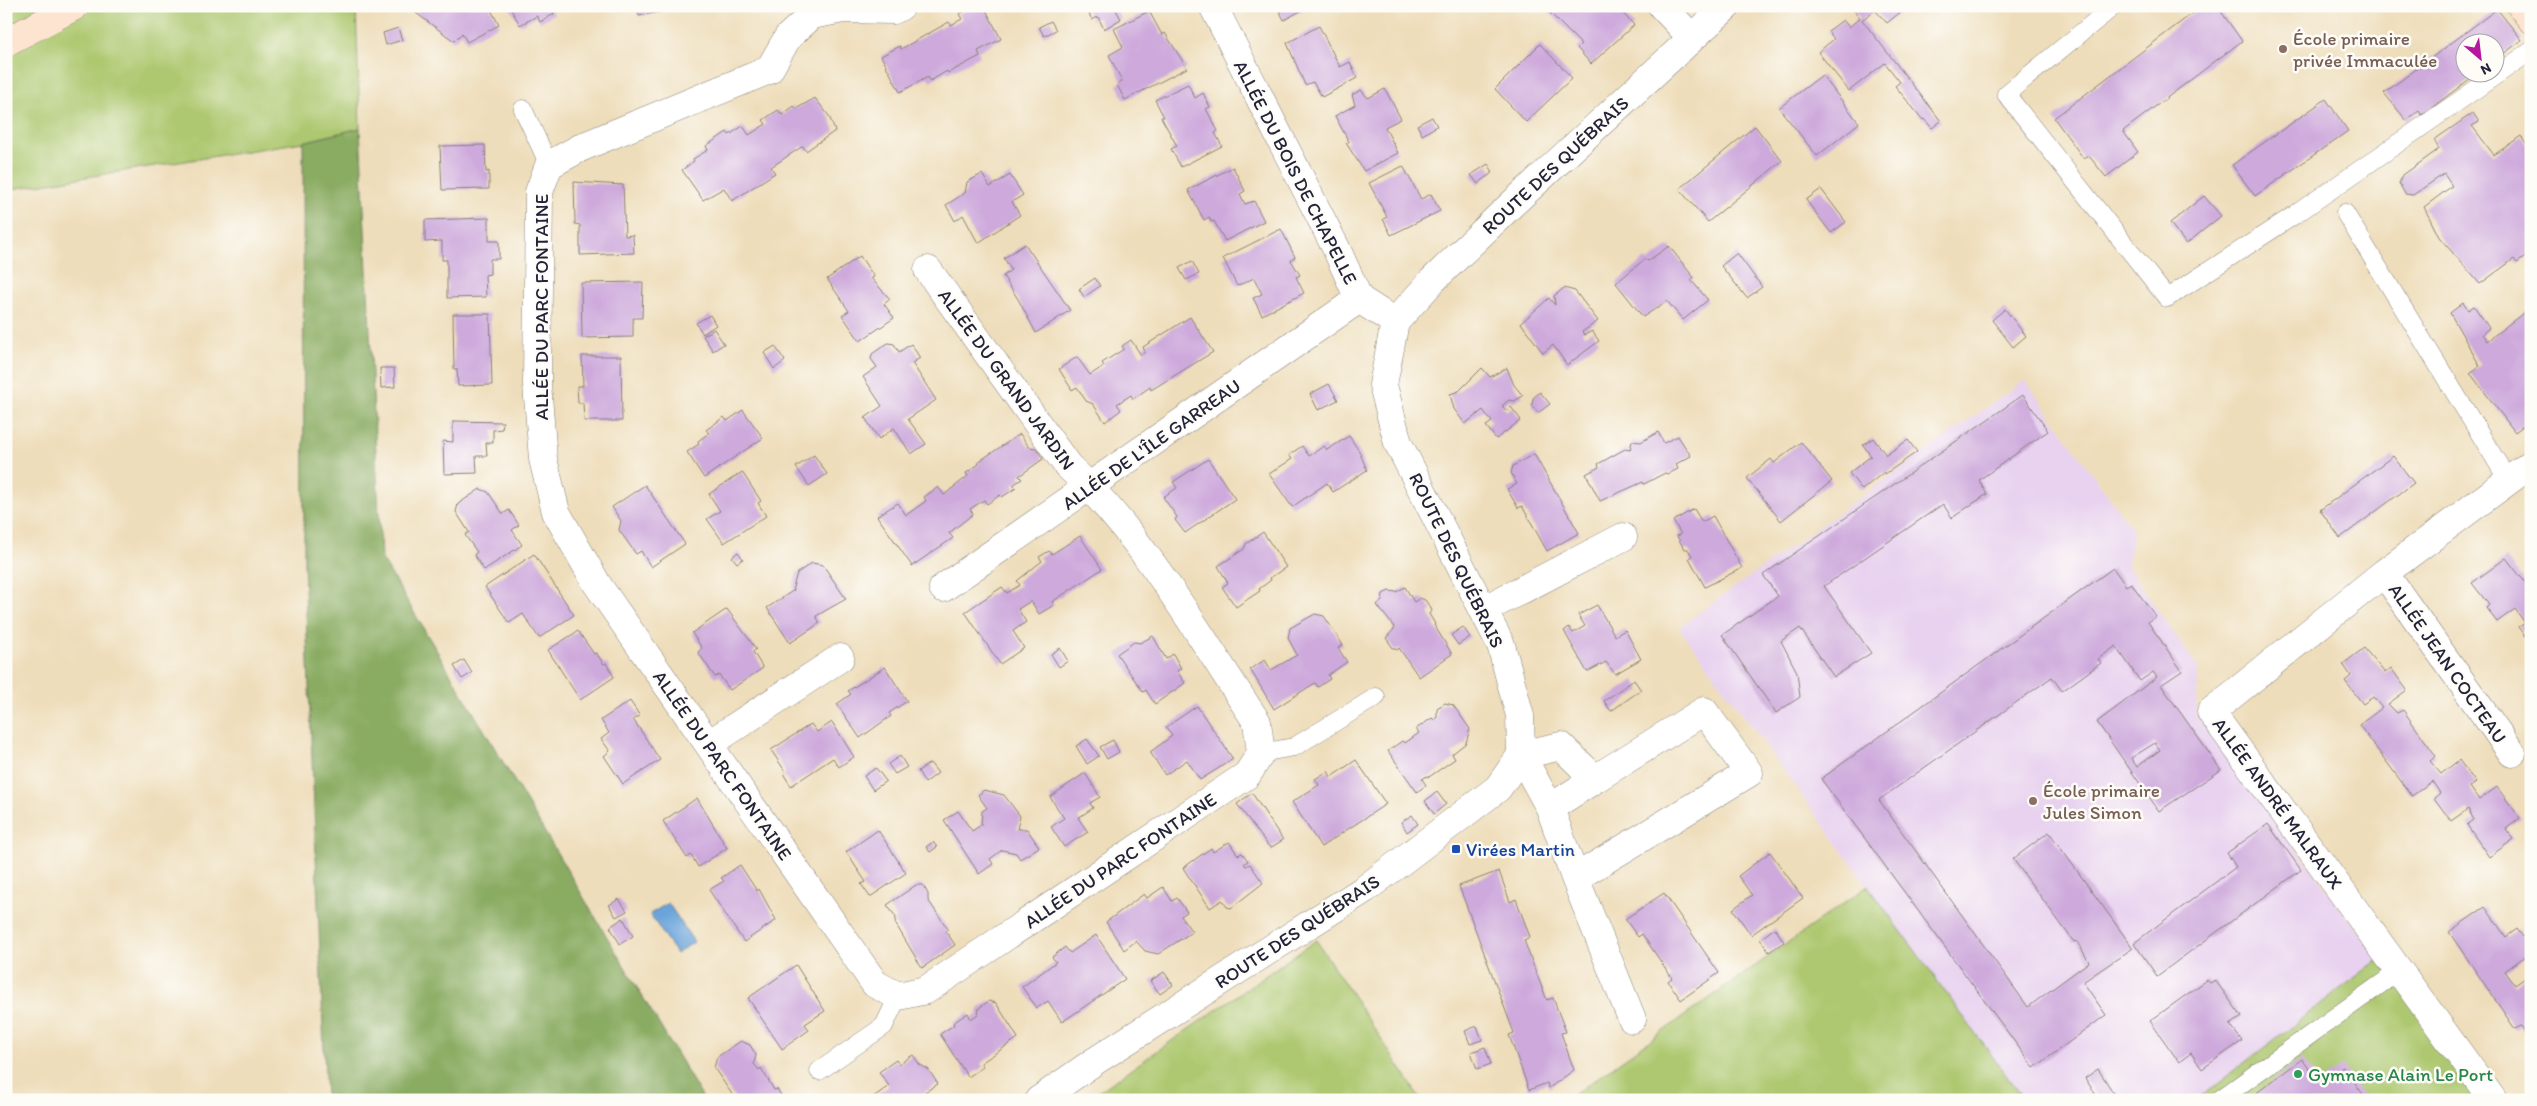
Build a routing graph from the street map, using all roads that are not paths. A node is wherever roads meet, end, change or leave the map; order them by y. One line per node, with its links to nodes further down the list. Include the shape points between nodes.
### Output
1 (75, 6): 11 (street)
2 (901, 6): 8 (street, via 894,10)
3 (1213, 6): 17 (street, ALLÉE DU BOIS DE CHAPELLE)
4 (1662, 6): 10 (street)
5 (1727, 6): 10 (street, ROUTE DES QUÉBRAIS)
6 (2114, 6): 12 (lane, via 2006,94 2166,298 2296,214)
7 (2521, 6): 9 (street)
8 (807, 11): 14 (street, via 769,70 582,147)
9 (2531, 19)
10 (1692, 38): 18 (street, ROUTE DES QUÉBRAIS, via 1510,206 1432,281)
11 (6, 42)
12 (2531, 51)
13 (523, 109): 14 (lane)
14 (549, 165): 28 (street, ALLÉE DU PARC FONTAINE, via 539,192 536,384 543,459 556,512 597,584)
15 (2345, 213): 20 (lane)
16 (928, 270): 21 (street, ALLÉE DU GRAND JARDIN, via 1067,466)
17 (1359, 298): 18 (street, ALLÉE DU BOIS DE CHAPELLE); 21 (street, ALLÉE DE L'ÎLE GARREAU)
18 (1395, 322): 25 (street, ROUTE DES QUÉBRAIS, via 1383,385 1398,443)
19 (2531, 464): 20 (street, ALLÉE ANDRÉ MALRAUX)
20 (2508, 480): 23 (street, ALLÉE ANDRÉ MALRAUX)
21 (1090, 487): 24 (street, ALLÉE DE L'ÎLE GARREAU); 29 (street, via 1129,531 1257,722)
22 (1624, 536): 25 (street)
23 (2384, 573): 30 (street, ALLÉE JEAN COCTEAU); 35 (street, ALLÉE ANDRÉ MALRAUX, via 2211,712)
24 (943, 588)
25 (1484, 609): 31 (street, ROUTE DES QUÉBRAIS, via 1502,645 1520,716)
26 (840, 658): 28 (street)
27 (1376, 697): 29 (lane, via 1294,747)
28 (709, 744): 36 (street, ALLÉE DU PARC FONTAINE, via 874,984)
29 (1262, 753): 36 (street, ALLÉE DU PARC FONTAINE, via 1247,775 934,985)
30 (2512, 753)
31 (1522, 755): 32 (street, via 1561,746); 33 (street); 39 (street, ROUTE DES QUÉBRAIS, via 1498,788 1365,889)
32 (1595, 779): 33 (street); 34 (street, via 1704,711 1749,774)
33 (1550, 808): 34 (street)
34 (1575, 878): 37 (street)
35 (2399, 971): 40 (lane); 41 (street, ALLÉE ANDRÉ MALRAUX)
36 (898, 996): 38 (lane, via 884,1026)
37 (1632, 1019)
38 (819, 1072)
39 (1039, 1100)
40 (2219, 1100)
41 (2494, 1100)

